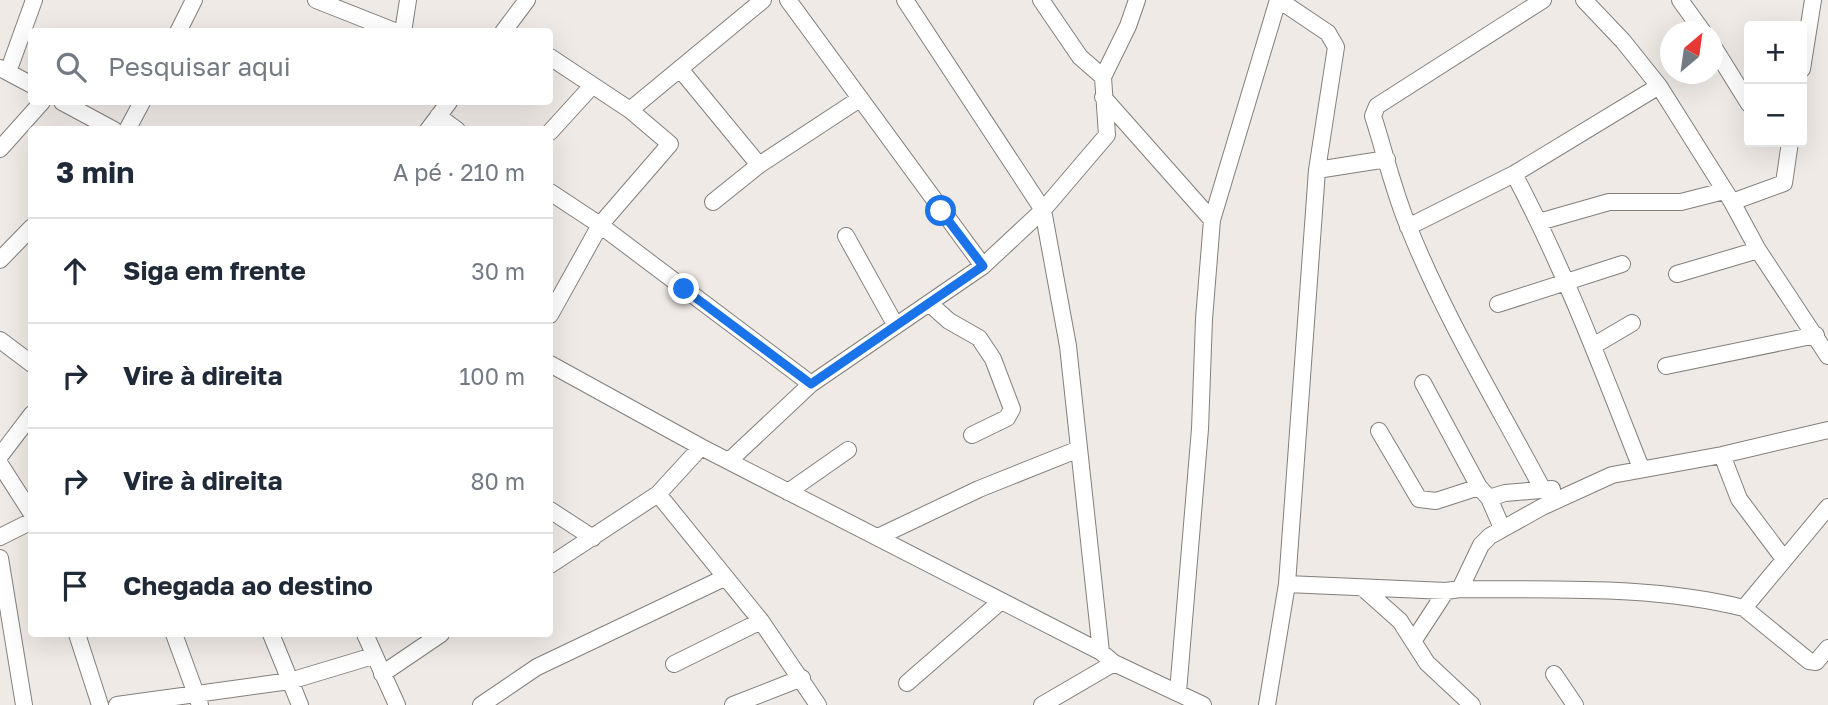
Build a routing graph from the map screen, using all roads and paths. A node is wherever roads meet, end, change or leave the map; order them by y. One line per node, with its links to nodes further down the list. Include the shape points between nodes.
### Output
1 (34, 0): 25 (street)
2 (194, 0): 17 (street)
3 (316, 0): 18 (street)
4 (408, 0): 19 (street)
5 (527, 0): 20 (street)
6 (763, 0): 24 (street)
7 (788, 0): 32 (street)
8 (905, 0): 51 (street)
9 (1041, 0): 26 (street, via 1080,57)
10 (1137, 0): 26 (street)
11 (1279, 0): 46 (street, via 1328,33 1336,47); 52 (street)
12 (1543, 0): 44 (street, via 1377,106 1373,116)
13 (1584, 0): 28 (street)
14 (1680, 0): 16 (street)
15 (1818, 9): 21 (street)
16 (1695, 21)
17 (180, 28)
18 (387, 28)
19 (403, 28)
20 (510, 28)
21 (1807, 50)
22 (553, 59): 29 (street)
23 (1723, 62): 30 (street)
24 (680, 69): 37 (street); 45 (street)
25 (4, 70): 27 (street)
26 (1102, 77): 31 (street)
27 (28, 83)
28 (1659, 86): 47 (street); 49 (street)
29 (591, 87): 37 (street); 41 (street)
30 (1744, 96)
31 (1103, 97): 51 (street, via 1107,135); 52 (street)
32 (858, 100): 45 (street); 61 (street)
33 (39, 105): 43 (street)
34 (68, 105): 39 (street)
35 (140, 105): 40 (street)
36 (447, 105): 38 (street)
37 (630, 110): 54 (street, via 670,144)
38 (433, 123)
39 (107, 126)
40 (129, 126)
41 (553, 129)
42 (1789, 147): 49 (street, via 1784,183)
43 (0, 149)
44 (1387, 159): 46 (street); 55 (street)
45 (759, 165): 50 (street)
46 (1317, 170): 107 (street)
47 (1514, 174): 53 (street); 55 (street)
48 (553, 194): 54 (street)
49 (1728, 196): 53 (street, via 1681,202 1609,202); 58 (street)
50 (713, 202)
51 (1043, 210): 61 (street); 83 (street, via 1068,346)
52 (1212, 219): 128 (street)
53 (1539, 222): 63 (street)
54 (600, 225): 66 (street); 77 (street)
55 (1408, 227): 91 (street, via 1473,367)
56 (28, 230): 59 (street)
57 (846, 236): 68 (street)
58 (1758, 250): 62 (street); 69 (street)
59 (0, 260)
60 (1622, 264): 63 (street)
61 (983, 266): 64 (street)
62 (1677, 274)
63 (1565, 282): 65 (street); 71 (street)
64 (930, 304): 68 (street); 81 (street, via 979,338 1010,399 1012,409 1007,418)
65 (1498, 304)
66 (553, 310)
67 (1632, 323): 71 (street)
68 (896, 326): 77 (street)
69 (1816, 335): 72 (street); 75 (street)
70 (0, 340): 73 (street)
71 (1593, 346): 89 (street)
72 (1828, 356)
73 (28, 361)
74 (553, 365): 82 (street)
75 (1666, 366)
76 (1423, 383): 93 (street)
77 (811, 384): 87 (street)
78 (28, 419): 86 (street)
79 (1828, 430): 85 (street)
80 (1379, 431): 93 (street, via 1419,499)
81 (971, 435)
82 (701, 447): 87 (street); 94 (street)
83 (1079, 449): 101 (street); 121 (street)
84 (848, 450): 92 (street)
85 (1722, 455): 89 (street); 104 (street, via 1739,499)
86 (0, 456)
87 (730, 460): 92 (street)
88 (0, 464): 95 (street)
89 (1641, 468): 90 (street)
90 (1578, 488): 91 (street); 99 (street)
91 (1543, 490): 93 (street)
92 (788, 492): 101 (street)
93 (1484, 492): 99 (street)
94 (657, 494): 102 (street); 106 (street)
95 (28, 508)
96 (1828, 508): 104 (street)
97 (553, 512): 102 (street)
98 (28, 523): 100 (street)
99 (1502, 528): 109 (street, via 1481,545)
100 (0, 537)
101 (878, 537): 110 (street)
102 (593, 538): 105 (street)
103 (0, 558): 131 (street)
104 (1784, 559): 111 (street)
105 (553, 563)
106 (724, 578): 112 (street); 136 (street, via 537,667)
107 (1287, 584): 108 (street); 141 (street)
108 (1363, 587): 109 (street); 118 (street)
109 (1453, 590): 111 (street, via 1696,596); 118 (street)
110 (1000, 602): 121 (street); 127 (street)
111 (1744, 608): 119 (street, via 1809,661 1816,662)
112 (761, 621): 122 (street); 125 (street)
113 (78, 637): 132 (street)
114 (175, 637): 130 (street)
115 (272, 637): 126 (street)
116 (366, 637): 120 (street)
117 (437, 637): 123 (street)
118 (1414, 640): 142 (street, via 1427,663)
119 (1828, 648)
120 (373, 656): 123 (street); 126 (street)
121 (1108, 657): 128 (street); 139 (street)
122 (674, 664)
123 (382, 674): 135 (street)
124 (1554, 674): 143 (street)
125 (802, 678): 137 (street); 138 (street)
126 (290, 681): 130 (street); 134 (street)
127 (907, 684)
128 (1178, 692): 140 (street)
129 (175, 701): 130 (street); 133 (street)
130 (199, 701)
131 (24, 705)
132 (100, 705)
133 (117, 705)
134 (300, 705)
135 (397, 705)
136 (481, 705)
137 (733, 705)
138 (818, 705)
139 (1042, 705)
140 (1203, 705)
141 (1268, 705)
142 (1472, 705)
143 (1575, 705)

